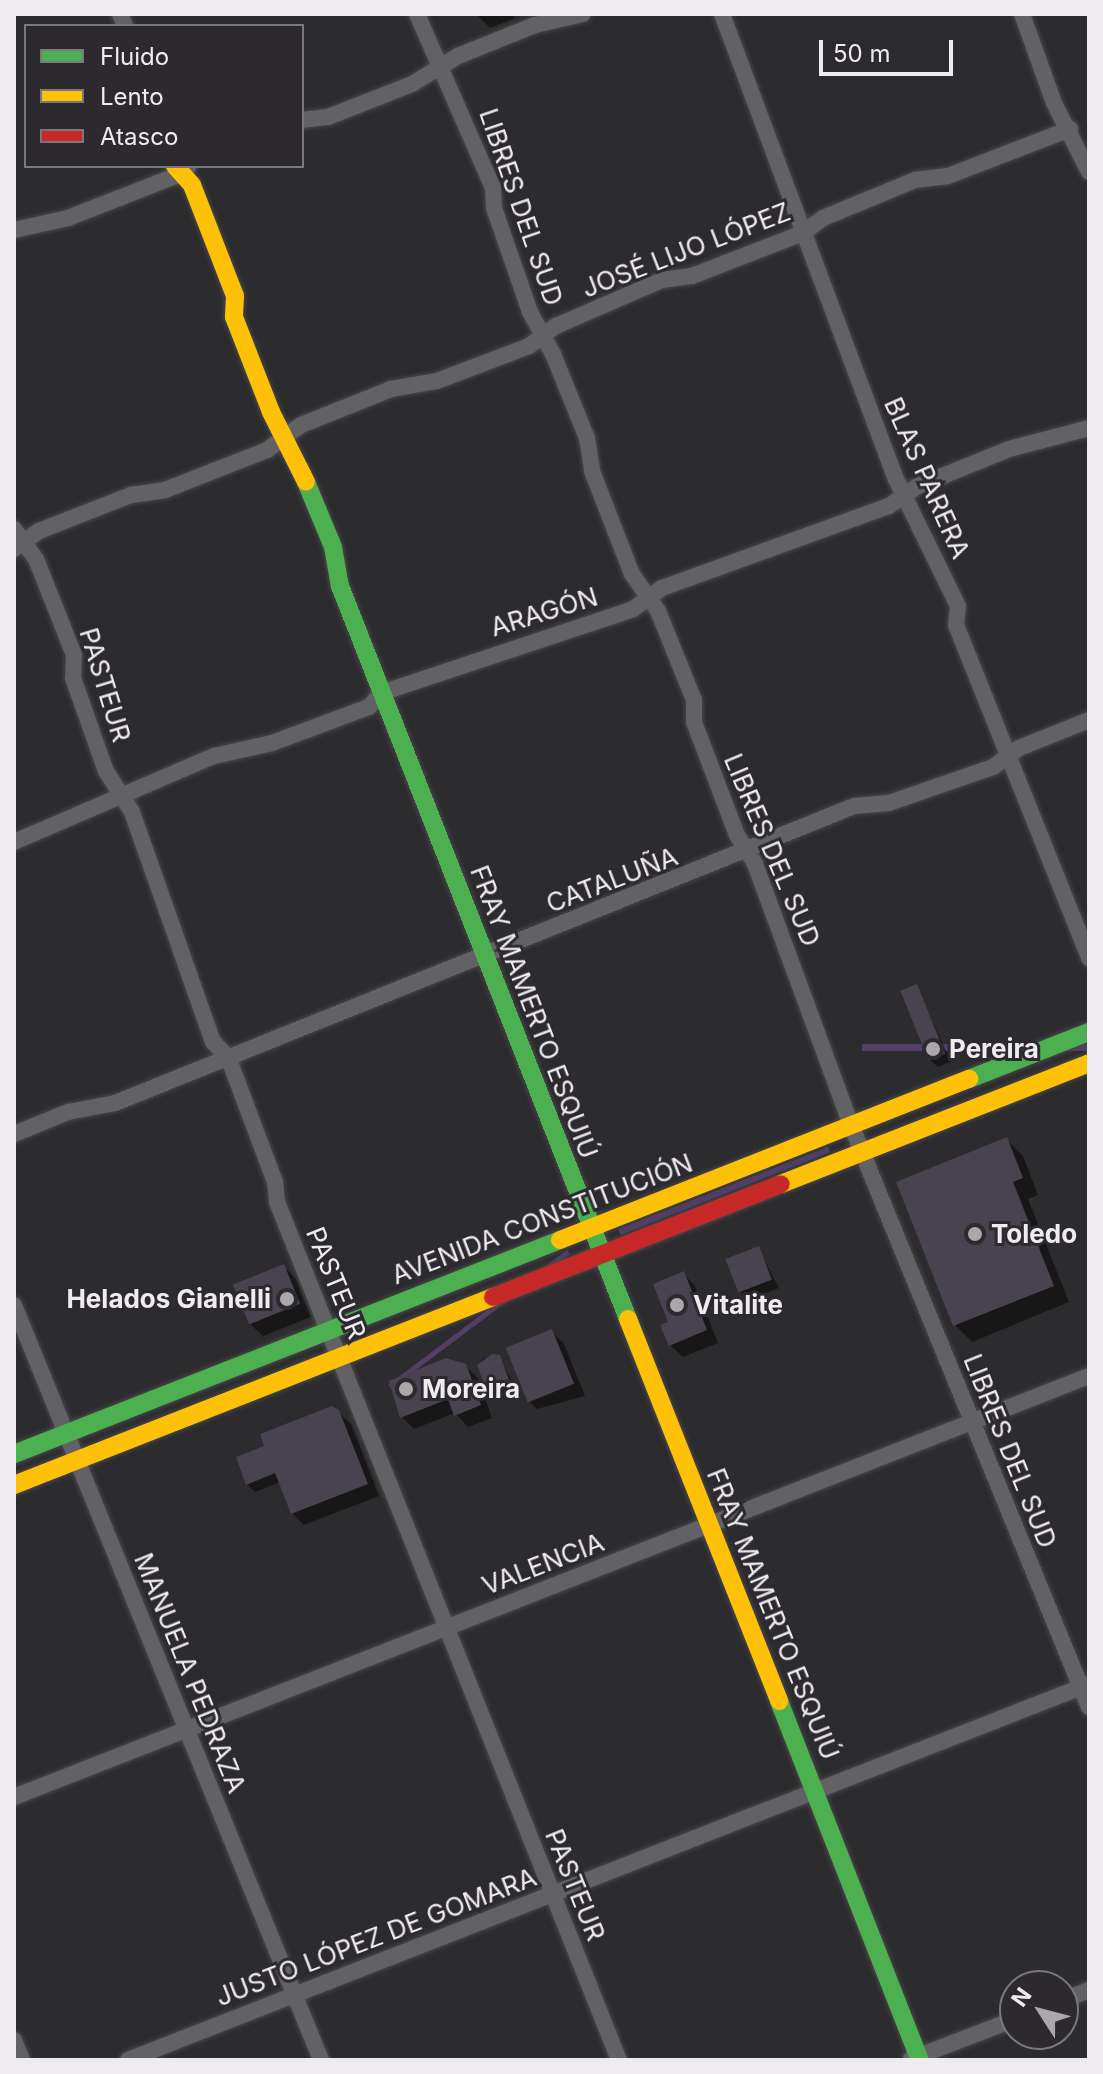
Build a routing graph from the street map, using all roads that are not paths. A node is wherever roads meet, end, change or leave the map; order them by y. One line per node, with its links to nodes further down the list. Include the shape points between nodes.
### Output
1 (417, 14): 5 (street, LIBRES DEL SUD, via 432,53)
2 (583, 14): 5 (street, via 535,25 458,56)
3 (722, 14): 11 (street, BLAS PARERA)
4 (1022, 14): 7 (street, via 1054,103)
5 (445, 68): 6 (street, via 328,117); 12 (street, LIBRES DEL SUD, via 493,188 494,208)
6 (304, 120)
7 (1070, 129): 9 (street); 11 (street, JOSÉ LIJO LÓPEZ, via 948,176 915,180 823,218)
8 (181, 169): 10 (street, via 68,218); 14 (main road, FRAY MAMERTO ESQUIÚ, via 235,296 234,317)
9 (1089, 172)
10 (14, 230)
11 (803, 233): 12 (street, JOSÉ LIJO LÓPEZ, via 692,276 662,280); 15 (street, BLAS PARERA)
12 (542, 336): 14 (street, JOSÉ LIJO LÓPEZ, via 437,381 391,389 301,425); 17 (street, LIBRES DEL SUD, via 587,438 592,471 632,574)
13 (1089, 428): 15 (street, ARAGÓN, via 1009,449)
14 (284, 438): 16 (street, JOSÉ LIJO LÓPEZ, via 267,450 165,490 131,495); 18 (main road, FRAY MAMERTO ESQUIÚ, via 333,547 340,586)
15 (906, 495): 17 (street, ARAGÓN, via 788,547 758,551); 20 (street, BLAS PARERA, via 958,606 956,625)
16 (17, 540): 21 (street, PASTEUR, via 36,559 74,655 73,678)
17 (648, 597): 18 (street, ARAGÓN, via 633,609 533,646 492,654); 23 (street, LIBRES DEL SUD, via 694,700 694,722 737,835)
18 (381, 693): 21 (street, ARAGÓN, via 369,707 272,743 214,756); 24 (main road, FRAY MAMERTO ESQUIÚ)
19 (1089, 720): 20 (street, CATALUÑA)
20 (1008, 756): 23 (street, CATALUÑA, via 993,767 889,803 854,806); 25 (street, BLAS PARERA)
21 (118, 794): 22 (street, ARAGÓN, via 97,809); 27 (street, PASTEUR, via 132,812 213,1042)
22 (14, 842)
23 (750, 852): 24 (street, CATALUÑA); 29 (street, LIBRES DEL SUD)
24 (485, 954): 27 (street, CATALUÑA); 32 (main road, FRAY MAMERTO ESQUIÚ)
25 (1089, 958)
26 (1089, 1032): 29 (main road, AVENIDA CONSTITUCIÓN)
27 (228, 1057): 30 (street, CATALUÑA, via 115,1103 68,1112); 35 (street, PASTEUR)
28 (1089, 1063): 31 (main road, AVENIDA CONSTITUCIÓN)
29 (851, 1125): 31 (street, LIBRES DEL SUD); 32 (main road, AVENIDA CONSTITUCIÓN)
30 (14, 1134)
31 (862, 1152): 33 (main road, AVENIDA CONSTITUCIÓN); 38 (street, LIBRES DEL SUD)
32 (590, 1228): 33 (main road, FRAY MAMERTO ESQUIÚ); 35 (main road, AVENIDA CONSTITUCIÓN)
33 (601, 1255): 36 (main road, AVENIDA CONSTITUCIÓN); 43 (main road, FRAY MAMERTO ESQUIÚ)
34 (14, 1305): 39 (street, MANUELA PEDRAZA)
35 (329, 1331): 36 (street, PASTEUR); 39 (main road, AVENIDA CONSTITUCIÓN)
36 (339, 1357): 41 (main road, AVENIDA CONSTITUCIÓN); 44 (street, PASTEUR)
37 (1089, 1376): 38 (street, VALENCIA)
38 (972, 1422): 43 (street, VALENCIA); 45 (street, LIBRES DEL SUD)
39 (66, 1434): 40 (main road, AVENIDA CONSTITUCIÓN); 41 (street, MANUELA PEDRAZA)
40 (14, 1454)
41 (77, 1460): 42 (main road, AVENIDA CONSTITUCIÓN); 47 (street, MANUELA PEDRAZA)
42 (14, 1485)
43 (710, 1524): 44 (street, VALENCIA); 48 (main road, FRAY MAMERTO ESQUIÚ)
44 (447, 1628): 47 (street, VALENCIA); 50 (street, PASTEUR)
45 (1085, 1685): 46 (street, LIBRES DEL SUD); 48 (street, JUSTO LÓPEZ DE GOMARA)
46 (1089, 1707)
47 (187, 1730): 49 (street, VALENCIA); 51 (street, MANUELA PEDRAZA)
48 (814, 1791): 50 (street, JUSTO LÓPEZ DE GOMARA); 54 (main road, FRAY MAMERTO ESQUIÚ)
49 (14, 1797)
50 (553, 1893): 51 (street, JUSTO LÓPEZ DE GOMARA); 58 (street, PASTEUR)
51 (295, 1994): 56 (street, JUSTO LÓPEZ DE GOMARA); 57 (street, MANUELA PEDRAZA)
52 (999, 2025): 54 (street)
53 (14, 2040): 55 (street)
54 (916, 2059)
55 (22, 2060)
56 (128, 2060)
57 (321, 2060)
58 (619, 2060)

